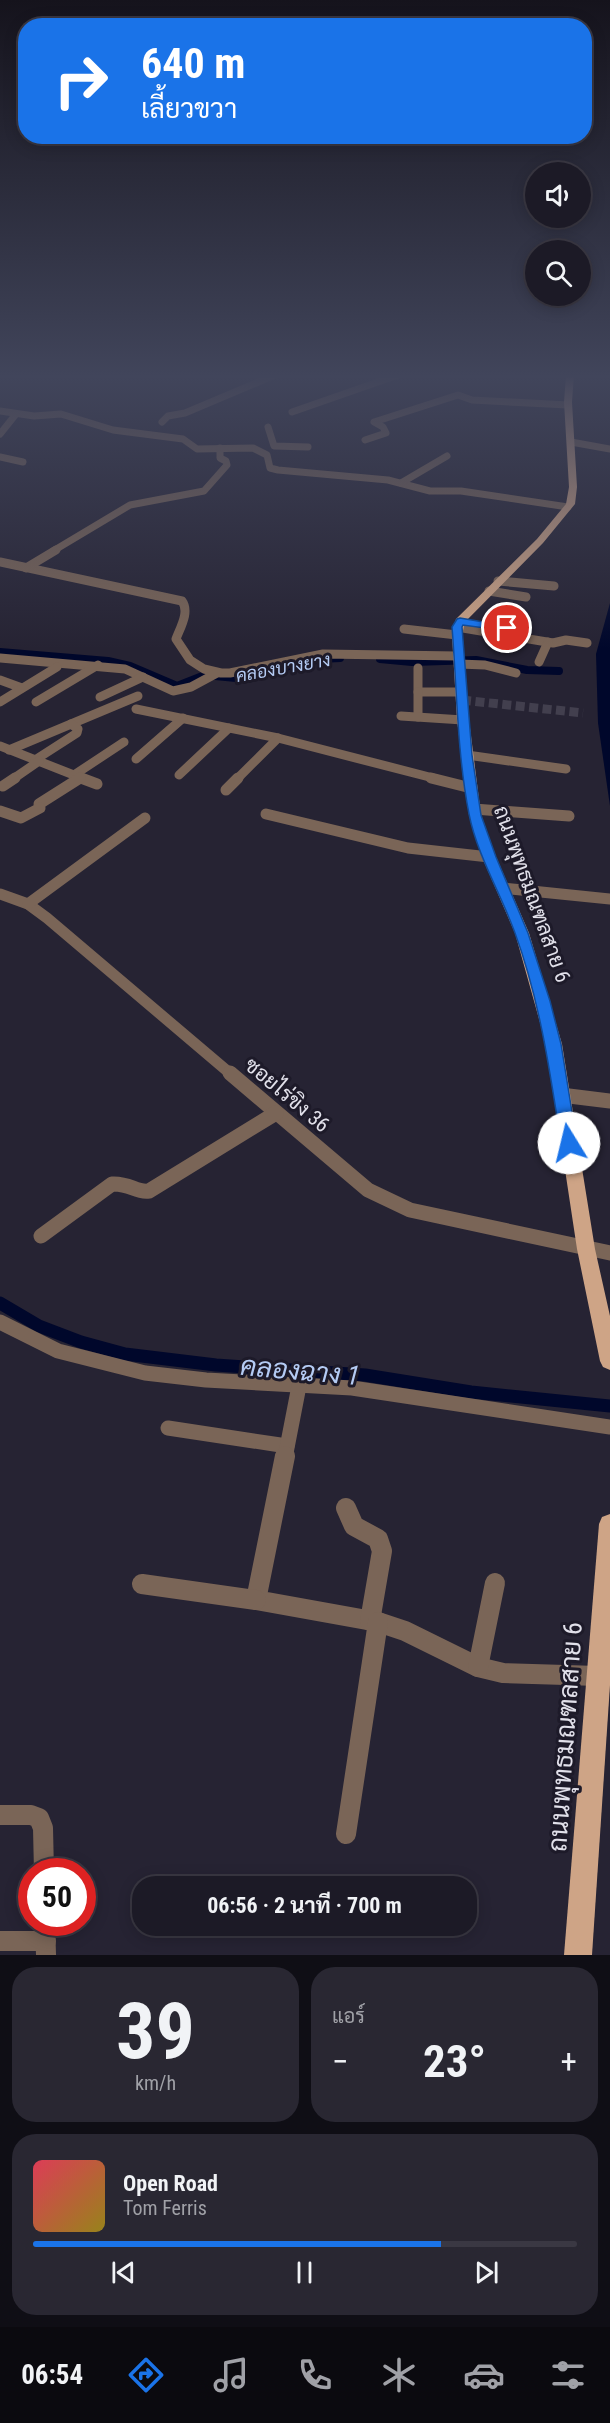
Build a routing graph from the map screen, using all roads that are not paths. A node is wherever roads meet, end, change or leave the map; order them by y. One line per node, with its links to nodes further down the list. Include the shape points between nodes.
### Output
1 (226, 466): 8 (street, via 204,490 130,505)
2 (270, 466): 5 (street)
3 (430, 466): 5 (street)
4 (572, 466): 6 (main road, via 573,495)
5 (401, 483): 6 (street, via 430,491)
6 (568, 507): 9 (main road, via 540,541)
7 (0, 562): 8 (street)
8 (26, 568): 24 (street, via 182,601 185,614 177,639 180,648)
9 (498, 581): 10 (street); 11 (main road)
10 (554, 586)
11 (489, 591): 12 (street); 13 (main road)
12 (526, 597)
13 (458, 628): 14 (street); 15 (street); 17 (main road, ถนนพุทธมณฑลสาย 6)
14 (404, 629)
15 (551, 639): 16 (street); 18 (street)
16 (587, 643)
17 (459, 660): 23 (street); 24 (street, via 323,654); 29 (main road, ถนนพุทธมณฑลสาย 6)
18 (539, 662)
19 (2, 663): 20 (street)
20 (98, 665): 25 (street, via 125,669); 33 (street)
21 (57, 667): 27 (street)
22 (418, 669): 28 (street)
23 (516, 673)
24 (212, 676): 25 (street, via 184,690 173,691)
25 (143, 678): 31 (street)
26 (0, 680): 27 (street)
27 (22, 688): 32 (street)
28 (418, 692): 29 (street); 36 (street)
29 (461, 692): 38 (main road, ถนนพุทธมณฑลสาย 6)
30 (138, 696): 39 (street)
31 (100, 697)
32 (0, 702)
33 (36, 702)
34 (136, 709): 37 (street)
35 (401, 716): 36 (street)
36 (418, 717): 38 (street)
37 (183, 718): 40 (street); 45 (street)
38 (463, 720): 44 (main road, ถนนพุทธมณฑลสาย 6)
39 (71, 724): 43 (street); 46 (street, via 78,729 77,733)
40 (229, 728): 41 (street); 48 (street)
41 (278, 738): 52 (street); 53 (street)
42 (124, 742): 49 (street)
43 (3, 747): 46 (street)
44 (467, 755): 47 (street); 52 (main road, ถนนพุทธมณฑลสาย 6)
45 (136, 759)
46 (37, 761): 49 (street); 51 (street)
47 (566, 769)
48 (179, 775)
49 (77, 776): 50 (street); 55 (street, via 21,818)
50 (97, 784)
51 (3, 786)
52 (471, 788): 54 (main road, ถนนพุทธมณฑลสาย 6)
53 (226, 790)
54 (474, 809): 57 (street); 59 (main road, ถนนพุทธมณฑลสาย 6)
55 (0, 811)
56 (266, 814): 59 (street, via 408,848)
57 (569, 816)
58 (145, 818): 63 (street)
59 (489, 857): 60 (main road, ถนนพุทธมณฑลสาย 6)
60 (502, 888): 62 (street); 64 (main road, ถนนพุทธมณฑลสาย 6, via 522,933 543,1001)
61 (0, 894): 63 (street, ซอยไร่ขิง 36)
62 (610, 899)
63 (28, 904): 66 (street, ซอยไร่ขิง 36)
64 (561, 1095): 65 (street); 68 (main road, ถนนพุทธมณฑลสาย 6)
65 (610, 1101)
66 (276, 1113): 67 (street, via 149,1191 142,1192 126,1183 112,1184); 68 (street, ซอยไร่ขิง 36, via 368,1190 410,1210)
67 (41, 1236)
68 (586, 1249): 69 (street, ซอยไร่ขิง 36); 71 (main road, ถนนพุทธมณฑลสาย 6)
69 (610, 1253)
70 (0, 1322): 72 (street, via 58,1351 145,1373)
71 (610, 1361)
72 (299, 1386): 73 (street, via 352,1388); 75 (street)
73 (610, 1427)
74 (168, 1428): 75 (street)
75 (287, 1446): 81 (street)
76 (346, 1508): 82 (street, via 354,1526 378,1539 381,1551)
77 (610, 1524): 78 (main road, ถนนพุทธมณฑลสาย 6)
78 (608, 1576): 83 (main road, ถนนพุทธมณฑลสาย 6)
79 (495, 1583): 84 (street)
80 (142, 1584): 81 (street)
81 (256, 1599): 82 (street)
82 (374, 1621): 84 (street, via 405,1631); 86 (street)
83 (602, 1662): 84 (street, via 503,1673); 90 (main road, ถนนพุทธมณฑลสาย 6)
84 (478, 1667)
85 (0, 1815): 87 (street, via 39,1818)
86 (346, 1834)
87 (44, 1858)
88 (46, 1940): 89 (street)
89 (0, 1941)
90 (578, 1955)

